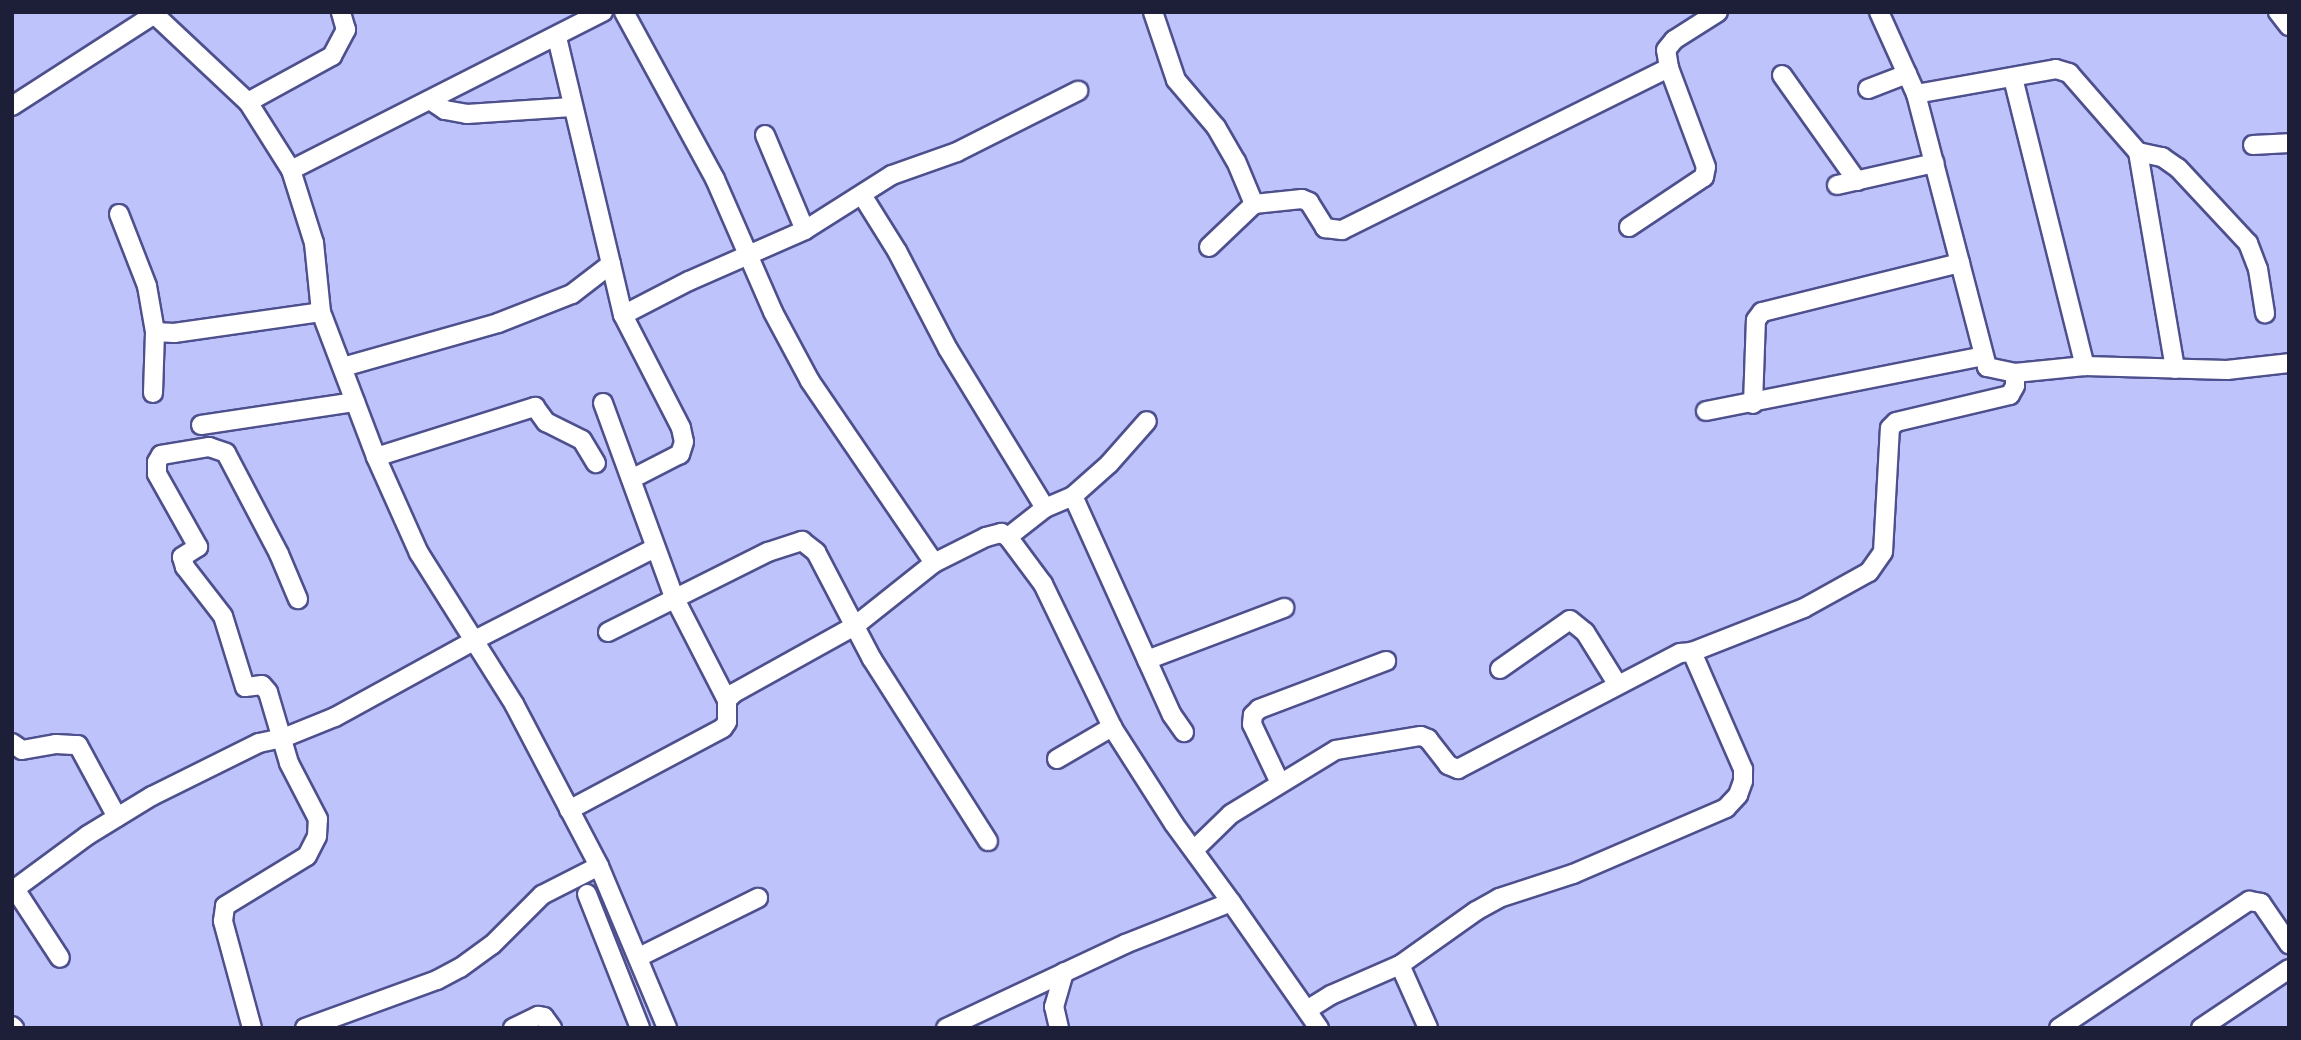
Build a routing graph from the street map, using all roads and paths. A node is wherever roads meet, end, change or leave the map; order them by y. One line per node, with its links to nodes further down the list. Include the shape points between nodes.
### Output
1 (341, 12): 19 (street, via 346,30 332,55)
2 (603, 12): 10 (street)
3 (624, 12): 36 (street, via 715,179)
4 (1153, 12): 31 (street, via 1176,80 1216,127)
5 (1718, 12): 11 (street, via 1674,40 1666,50)
6 (1879, 12): 13 (street)
7 (2278, 12): 9 (street)
8 (155, 13): 19 (street); 20 (street)
9 (2289, 26)
10 (556, 38): 18 (street); 21 (street)
11 (1669, 68): 31 (street, via 1342,230 1325,228 1309,202 1302,199); 33 (street, via 1706,167 1704,177)
12 (1782, 75): 28 (street)
13 (1907, 75): 15 (street); 17 (street)
14 (2013, 78): 17 (street); 25 (street, via 2056,69 2069,73); 45 (street)
15 (1868, 89)
16 (1078, 91): 30 (street, via 957,152 892,175)
17 (1916, 94): 26 (street)
18 (430, 100): 21 (street, via 445,110 467,114); 27 (street)
19 (248, 102): 27 (street)
20 (12, 106)
21 (572, 107): 38 (street)
22 (765, 135): 34 (street)
23 (2289, 143): 24 (street)
24 (2253, 145)
25 (2138, 152): 40 (street, via 2162,156 2178,168 2248,243 2258,269); 47 (street)
26 (1935, 163): 28 (street); 37 (street)
27 (291, 170): 39 (street, via 314,243)
28 (1857, 181): 29 (street)
29 (1837, 185)
30 (862, 195): 34 (street); 60 (street)
31 (1254, 204): 35 (street)
32 (119, 214): 42 (street, via 147,286)
33 (1629, 227)
34 (805, 230): 36 (street)
35 (1209, 247)
36 (749, 255): 41 (street); 63 (street, via 810,382)
37 (1960, 263): 43 (street); 52 (street, via 1762,312 1756,320)
38 (611, 264): 41 (street); 46 (street, via 572,293 510,318)
39 (321, 312): 42 (street); 46 (street)
40 (2265, 313)
41 (623, 315): 58 (street, via 684,442 680,454)
42 (155, 332): 49 (street)
43 (1983, 356): 48 (street, via 1987,367); 52 (street)
44 (2289, 363): 47 (street, via 2227,370)
45 (2085, 366): 47 (street); 48 (street)
46 (343, 367): 50 (street)
47 (2175, 369)
48 (2015, 373): 70 (street, via 2015,386 2002,399 1896,422 1890,428 1883,552 1869,572 1804,608)
49 (153, 393)
50 (355, 402): 55 (street); 56 (street)
51 (604, 403): 58 (street)
52 (1753, 404): 53 (street)
53 (1706, 411)
54 (1147, 421): 59 (street)
55 (201, 425)
56 (376, 457): 57 (street, via 535,407 546,422 582,440); 69 (street, via 419,553)
57 (596, 463)
58 (633, 478): 62 (street)
59 (1073, 496): 60 (street); 71 (street)
60 (1045, 508): 61 (street)
61 (1008, 537): 63 (street, via 996,533); 76 (street, via 1042,584)
62 (655, 548): 64 (street); 69 (street)
63 (934, 563): 67 (street)
64 (674, 597): 67 (street, via 768,552 802,541 816,552); 68 (street); 75 (street)
65 (298, 599): 78 (street, via 226,453 209,447 161,455 158,474 198,547 183,557 186,567 223,616 245,687 262,685 268,692)
66 (1284, 608): 71 (street)
67 (856, 625): 75 (street, via 744,686); 84 (street, via 872,659)
68 (608, 632)
69 (472, 641): 78 (street, via 335,717); 82 (street, via 514,704)
70 (1692, 652): 74 (street, via 1680,653); 94 (street, via 1743,769 1738,795 1726,808 1573,874 1499,898)
71 (1147, 660): 77 (street)
72 (1386, 661): 81 (street, via 1253,715 1252,724)
73 (1500, 669): 74 (street, via 1570,620 1585,632)
74 (1618, 685): 81 (street, via 1458,769 1448,765 1421,736 1336,750)
75 (727, 700): 82 (street, via 723,728)
76 (1112, 727): 80 (street); 85 (street)
77 (1184, 732)
78 (283, 738): 83 (street, via 259,743); 98 (street, via 297,781 318,819 317,836 307,856 225,906 223,921)
79 (12, 743): 83 (street, via 23,750 78,745)
80 (1057, 759)
81 (1280, 783): 85 (street, via 1231,814)
82 (569, 810): 86 (street)
83 (117, 817): 87 (street)
84 (988, 841)
85 (1195, 849): 90 (street)
86 (599, 866): 92 (street); 99 (street, via 542,895 492,945 460,968)
87 (13, 890): 93 (street)
88 (587, 894): 102 (street)
89 (758, 898): 92 (street)
90 (1231, 902): 96 (street); 97 (street)
91 (2289, 944): 108 (street, via 2261,903 2249,901)
92 (639, 957): 103 (street)
93 (60, 958)
94 (1400, 965): 97 (street); 107 (street)
95 (2289, 969): 109 (street)
96 (1064, 972): 104 (street); 105 (street, via 1054,1007)
97 (1307, 1010): 106 (street)
98 (252, 1028)
99 (305, 1028)
100 (513, 1028): 101 (street, via 544,1017)
101 (552, 1028)
102 (640, 1028)
103 (667, 1028)
104 (946, 1028)
105 (1059, 1028)
106 (1319, 1028)
107 (1428, 1028)
108 (2059, 1028)
109 (2201, 1028)

